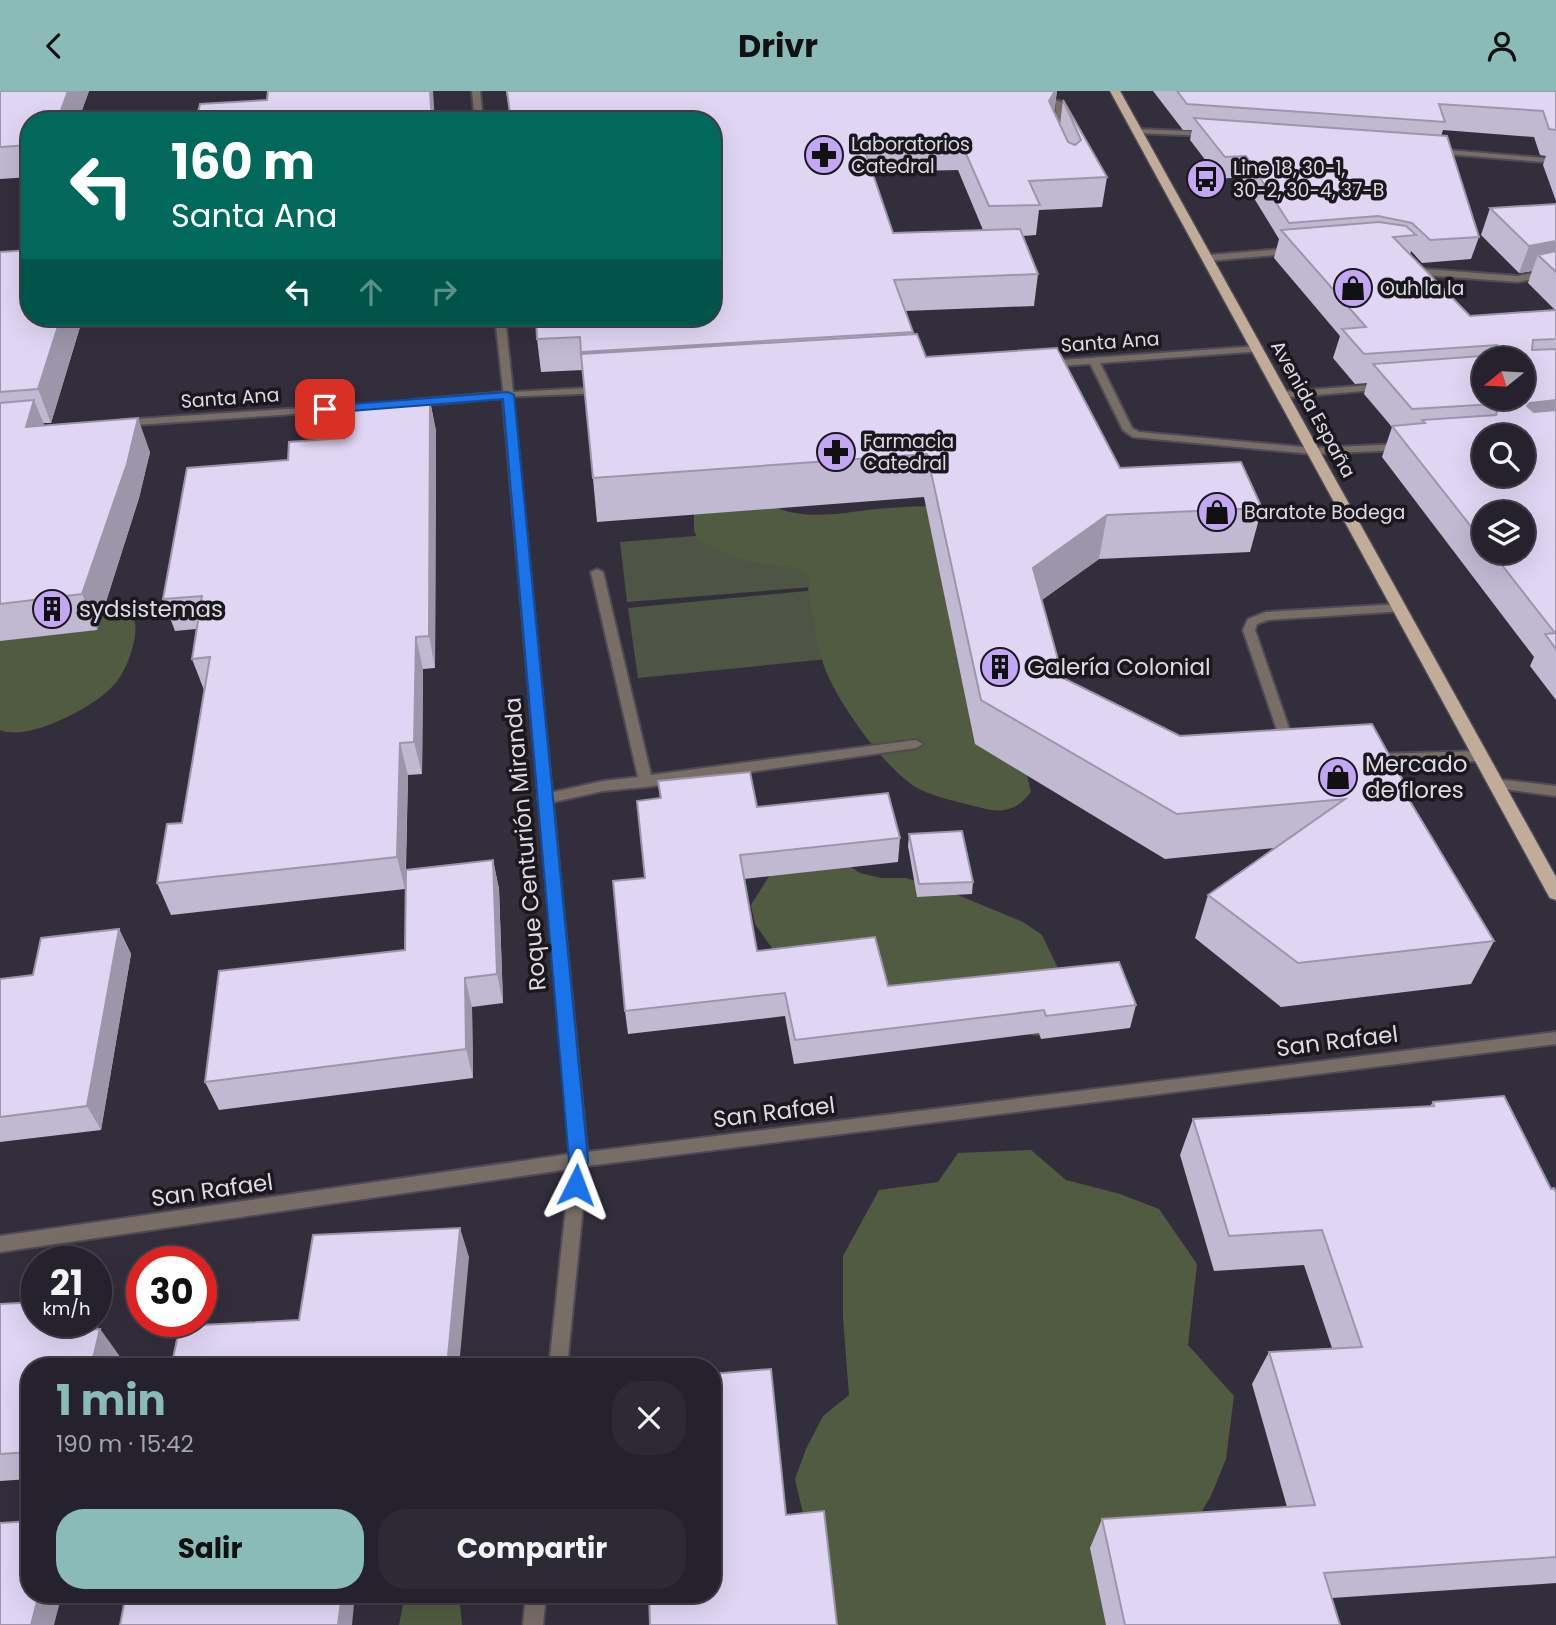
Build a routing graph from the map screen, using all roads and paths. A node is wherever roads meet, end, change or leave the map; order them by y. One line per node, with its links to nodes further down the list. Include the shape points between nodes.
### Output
1 (476, 91): 4 (street)
2 (1115, 91): 5 (main road, Avenida España)
3 (1058, 102): 7 (street, via 1060,119 1052,127)
4 (478, 112)
5 (1138, 131): 6 (street); 11 (main road, Avenida España)
6 (1212, 134)
7 (1057, 139)
8 (1419, 150): 9 (street)
9 (1556, 161)
10 (1301, 250): 11 (street)
11 (1209, 258): 15 (main road, Avenida España)
12 (1556, 271): 13 (street, via 1495,279 1421,269)
13 (1434, 282)
14 (501, 326): 20 (street, Roque Centurión Miranda)
15 (1259, 349): 16 (street, Santa Ana); 21 (main road, Avenida España)
16 (1094, 361): 17 (street, Santa Ana); 26 (street, via 1128,429 1137,435)
17 (1038, 365)
18 (1388, 387): 21 (street)
19 (620, 389): 20 (street)
20 (508, 395): 22 (street); 36 (street, Roque Centurión Miranda)
21 (1282, 395): 26 (main road, Avenida España)
22 (402, 404)
23 (377, 406): 24 (street, Santa Ana)
24 (109, 424)
25 (1419, 445): 26 (street)
26 (1313, 451): 28 (main road, Avenida España)
27 (597, 572): 33 (street)
28 (1400, 608): 30 (street, via 1266,616 1252,622 1249,630 1284,733 1297,747); 31 (main road, Avenida España)
29 (916, 744): 33 (street)
30 (1309, 751)
31 (1479, 757): 32 (street); 34 (main road, Avenida España)
32 (1358, 758)
33 (646, 782): 36 (street)
34 (1495, 784): 35 (street); 37 (main road, Avenida España)
35 (1556, 791)
36 (545, 799): 39 (street, Roque Centurión Miranda)
37 (1556, 893)
38 (1556, 1038): 39 (street, San Rafael)
39 (579, 1160): 40 (street, San Rafael); 41 (street, Roque Centurión Miranda)
40 (0, 1244)
41 (559, 1358)
42 (535, 1603): 43 (street)
43 (533, 1625)

